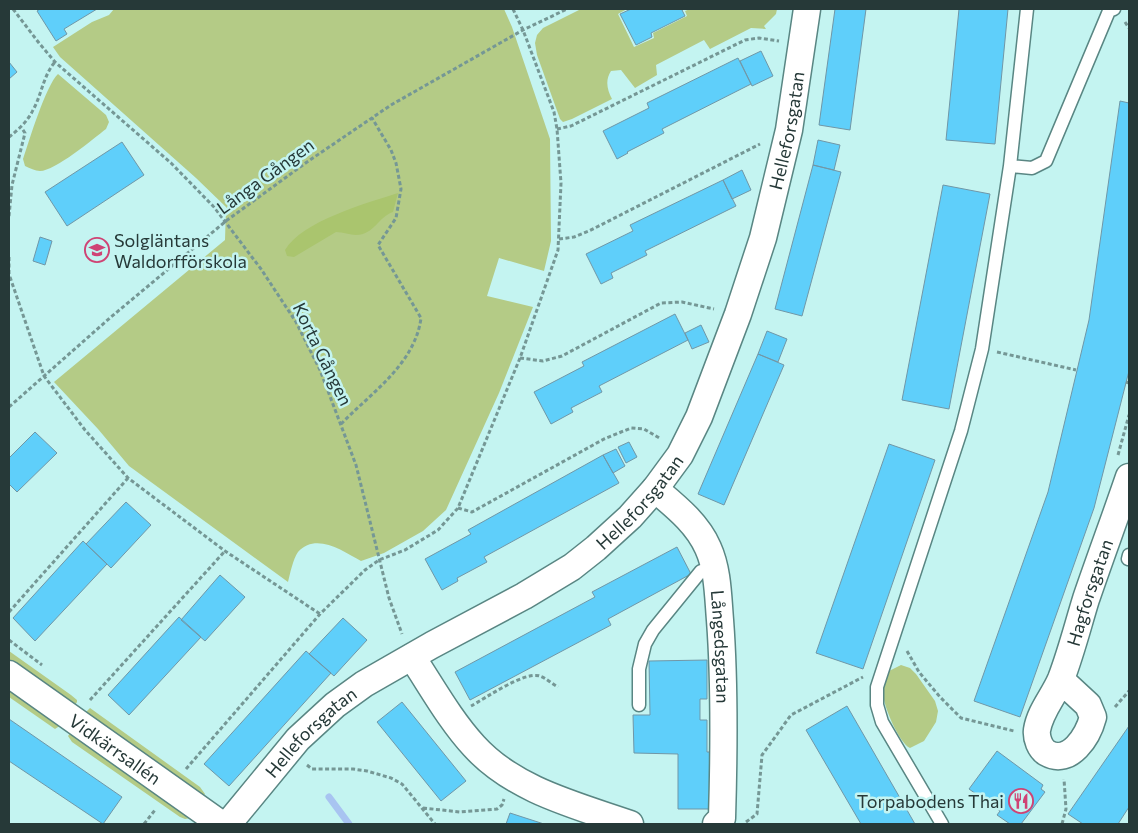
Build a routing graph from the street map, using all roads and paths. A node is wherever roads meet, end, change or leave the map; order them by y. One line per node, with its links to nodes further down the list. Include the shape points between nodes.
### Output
1 (13, 9): 9 (path, Korta Gången)
2 (513, 9): 7 (path)
3 (567, 9): 7 (path, Långa Gången)
4 (807, 9): 34 (street, Helleforsgatan, via 789,130 762,238 738,314 699,417 680,454)
5 (1027, 9): 15 (lane)
6 (1114, 9): 15 (lane, via 1109,11 1102,26 1046,161 1032,168)
7 (523, 30): 10 (path, Långa Gången); 12 (path, via 554,112)
8 (787, 43): 12 (path, via 758,38 745,40 571,126)
9 (55, 62): 11 (path, via 48,70 33,110); 17 (path, Korta Gången, via 171,163)
10 (372, 118): 17 (path, Långa Gången); 30 (path, via 391,150 401,189 396,218 378,245 421,318 415,341 390,378)
11 (20, 128): 13 (path); 16 (path, via 25,133 12,185)
12 (557, 129): 18 (path, via 561,183)
13 (9, 137)
14 (762, 144): 18 (path, via 589,231)
15 (1010, 166): 24 (lane)
16 (9, 216)
17 (226, 221): 23 (path, Korta Gången); 27 (path, Långa Gången)
18 (559, 239): 25 (path, via 554,264)
19 (9, 258): 20 (path)
20 (9, 278): 27 (path)
21 (303, 309): 23 (path)
22 (716, 309): 25 (path, via 682,302 661,303 562,356 543,361)
23 (293, 317): 30 (path, Korta Gången, via 320,370)
24 (982, 349): 26 (path); 41 (lane, via 961,431)
25 (520, 358): 35 (path)
26 (1076, 370)
27 (44, 376): 28 (path, Långa Gången); 33 (path, via 85,430)
28 (9, 407)
29 (1129, 415): 32 (path)
30 (341, 424): 37 (path, Korta Gången, via 363,489)
31 (665, 441): 35 (path, via 644,429 631,428 604,439 472,512)
32 (1122, 470): 45 (street, Hagforsgatan)
33 (128, 478): 36 (path); 39 (path)
34 (655, 489): 38 (street, Långedsgatan, via 686,515 704,540); 42 (street, Helleforsgatan, via 630,517 572,566)
35 (458, 508): 37 (path, via 438,530 405,550)
36 (225, 551): 40 (path); 47 (path)
37 (379, 560): 40 (path); 42 (path, Korta Gången, via 389,598)
38 (715, 568): 48 (lane, via 701,571 645,644 639,669); 62 (street, Långedsgatan, via 724,729 722,818)
39 (9, 612)
40 (320, 614): 53 (path)
41 (895, 634): 43 (lane); 50 (path, via 900,637 919,672 961,718)
42 (412, 658): 51 (street, Helleforsgatan, via 364,684 335,705); 54 (street, via 474,746)
43 (883, 668): 63 (path, via 791,715 762,754 756,814); 64 (lane, via 877,687 877,705 882,722)
44 (9, 674): 58 (street, Vidkärrsallén)
45 (1060, 680): 52 (street, Hagforsgatan, via 1037,730 1044,752); 52 (street, via 1088,705 1093,717 1078,746)
46 (558, 687): 49 (path, via 540,676 527,677)
47 (90, 700)
48 (640, 706)
49 (466, 710)
50 (1015, 731)
51 (288, 751): 55 (path, via 312,769 352,768 391,778 402,784); 59 (street, Helleforsgatan)
52 (1063, 756): 65 (path, via 1066,809)
53 (184, 771)
54 (516, 780): 55 (path, via 497,809 460,812); 61 (street, via 552,797)
55 (423, 808): 60 (path)
56 (155, 810): 57 (path)
57 (144, 824)
58 (221, 824)
59 (228, 824)
60 (436, 824)
61 (630, 824)
62 (716, 824)
63 (743, 824)
64 (942, 824)
65 (1062, 824)

